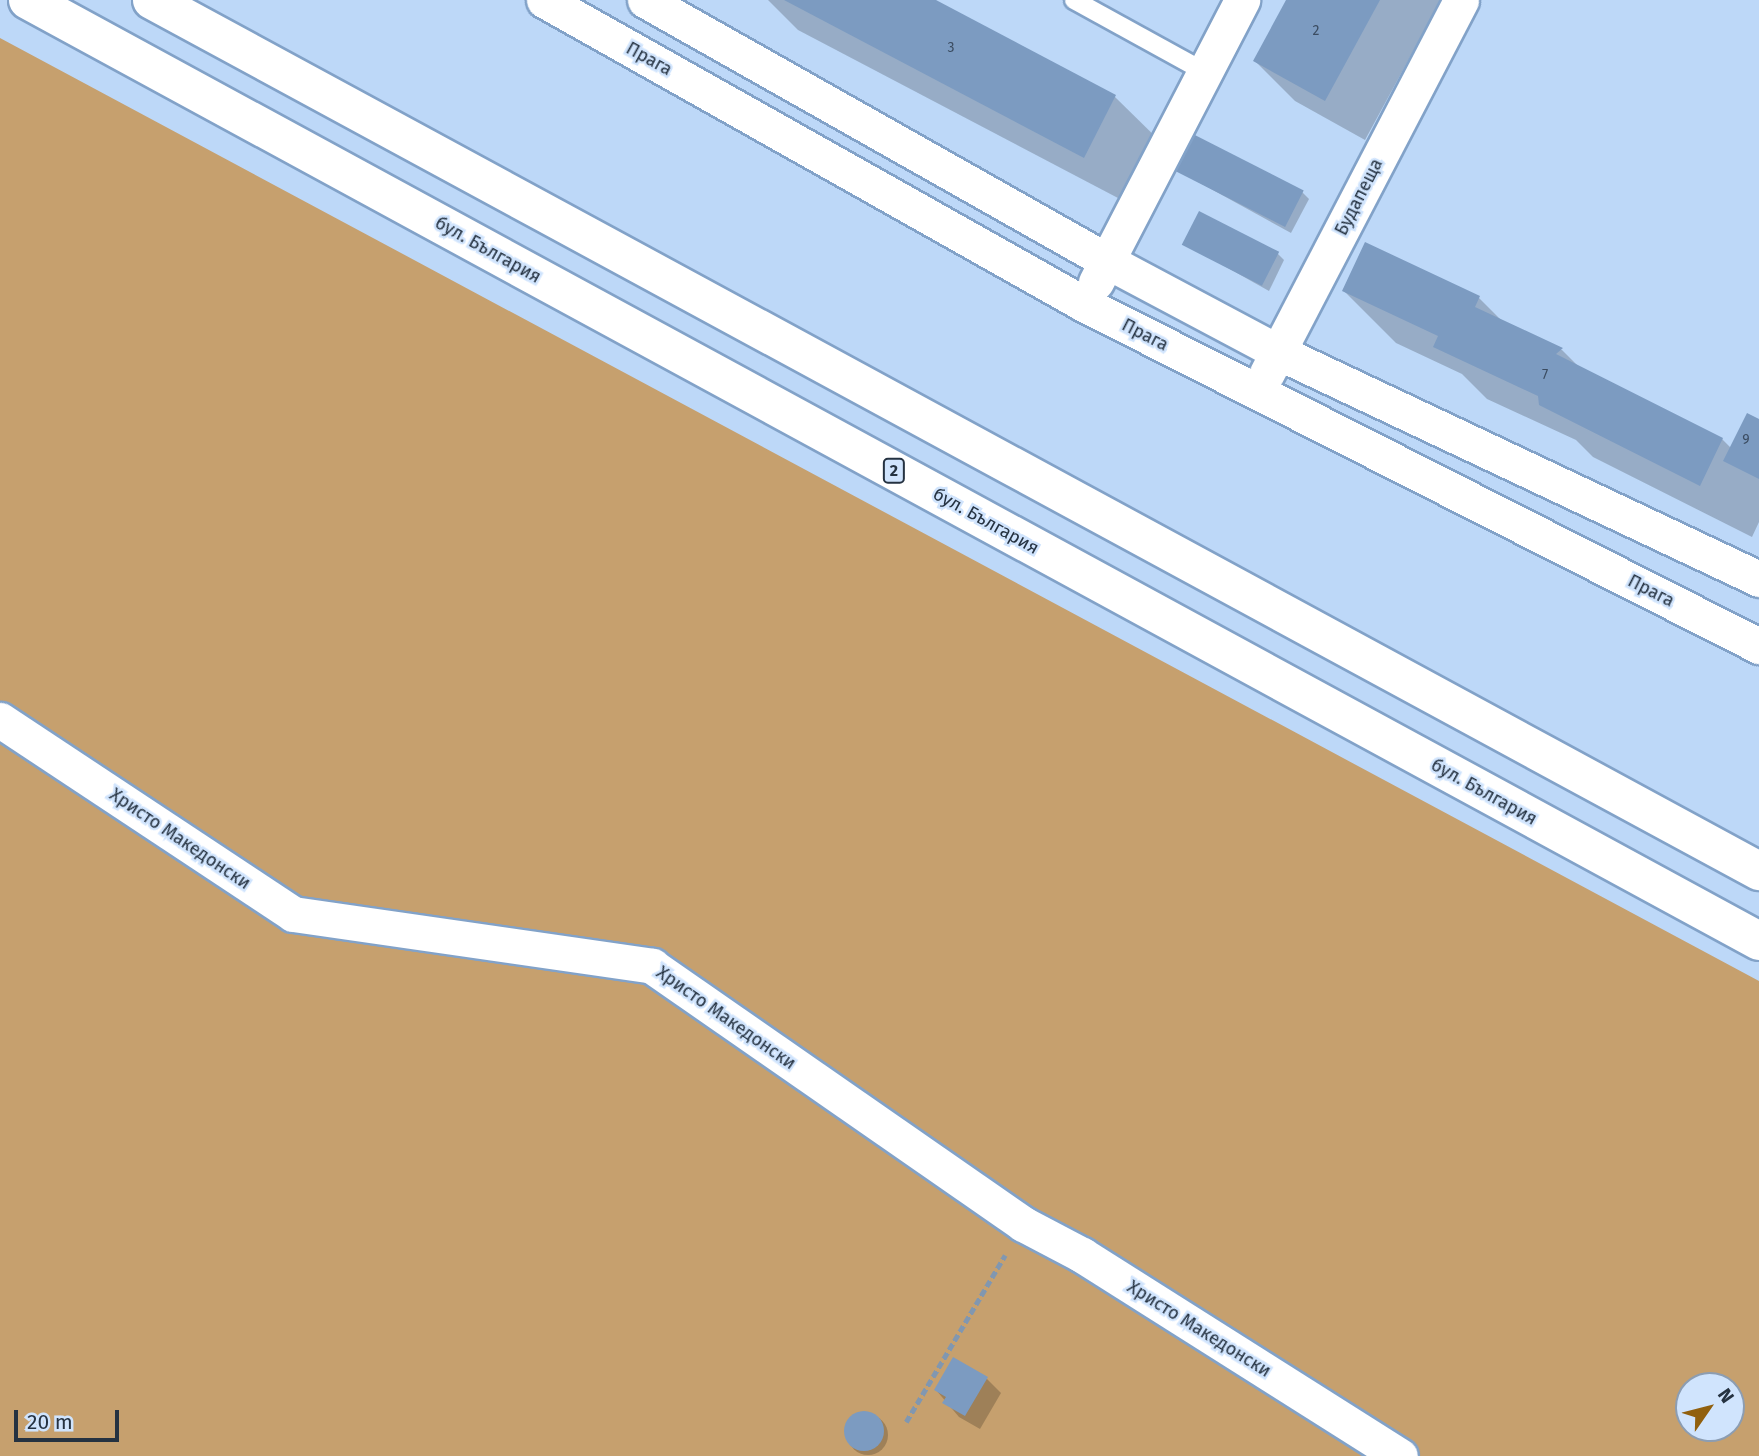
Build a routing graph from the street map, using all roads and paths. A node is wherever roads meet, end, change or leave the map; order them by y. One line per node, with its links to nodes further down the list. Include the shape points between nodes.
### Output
1 (28, 0): 17 (highway, бул. България / 2)
2 (152, 0): 16 (highway)
3 (544, 0): 10 (street, Прага)
4 (645, 0): 9 (street)
5 (1074, 0): 8 (lane)
6 (1242, 0): 8 (street)
7 (1461, 0): 11 (street, Будапеща)
8 (1205, 72): 9 (street)
9 (1107, 261): 10 (street); 11 (street)
10 (1084, 304): 12 (street, Прага)
11 (1278, 352): 12 (street, Будапеща); 13 (street)
12 (1256, 393): 14 (street, Прага)
13 (1759, 579)
14 (1759, 646)
15 (0, 720): 18 (street, Христо Македонски, via 293,914 652,966)
16 (1759, 871)
17 (1759, 941)
18 (1023, 1224): 19 (path); 20 (street, Христо Македонски, via 1082,1255)
19 (906, 1422)
20 (1400, 1456)

